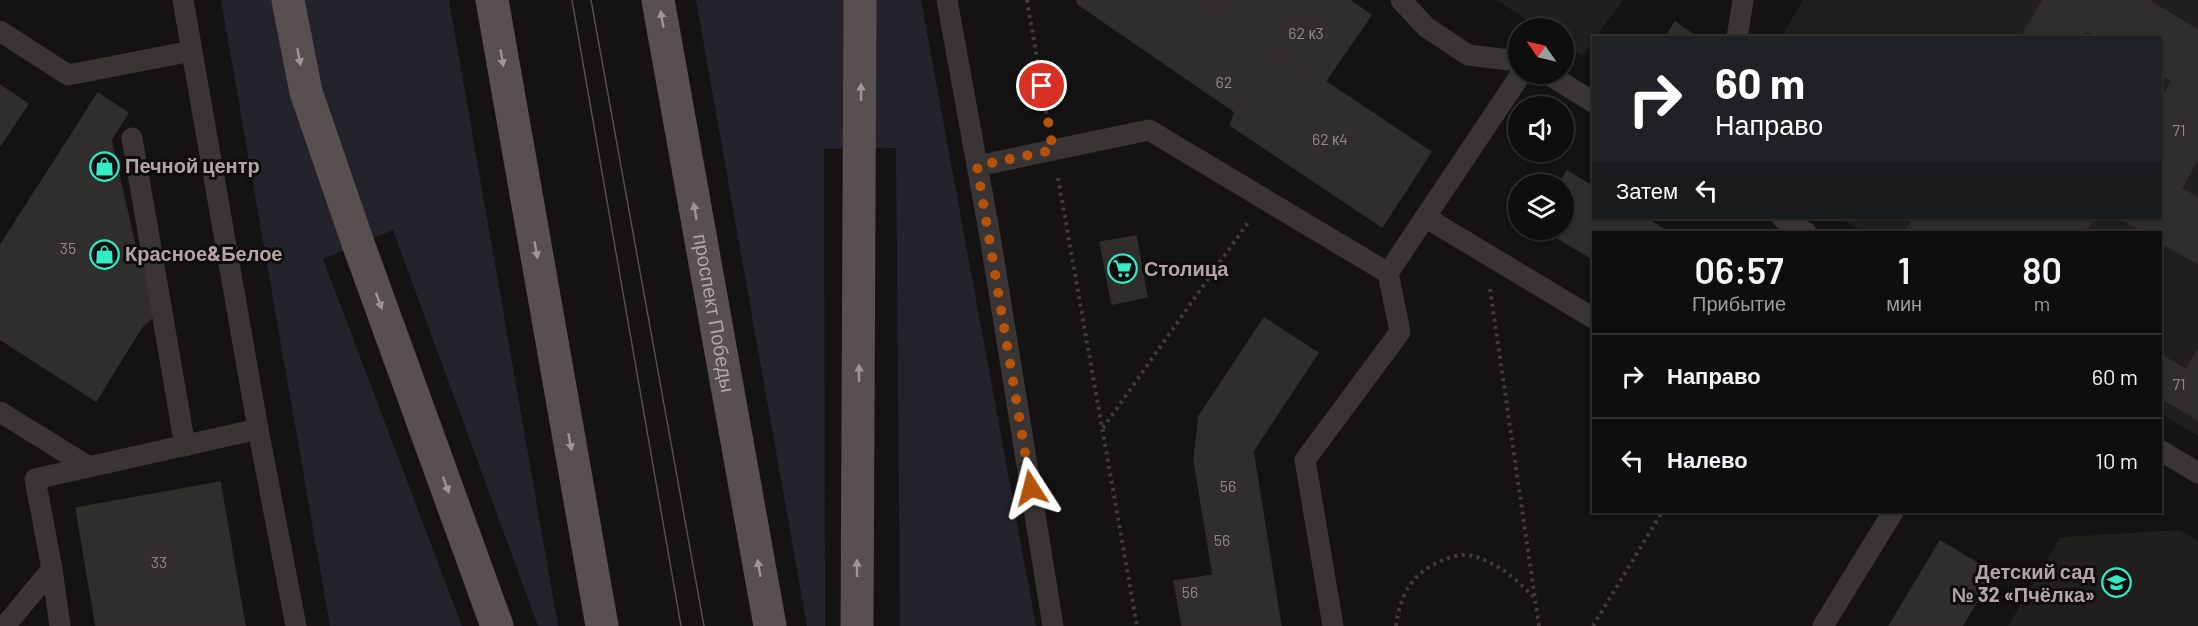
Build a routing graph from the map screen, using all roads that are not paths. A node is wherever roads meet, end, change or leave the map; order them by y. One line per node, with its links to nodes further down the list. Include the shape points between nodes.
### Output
1 (183, 0): 11 (lane)
2 (288, 0): 34 (main road, one-way to 34, via 306,92)
3 (492, 0): 35 (main road, one-way to 35)
4 (658, 0): 36 (main road, проспект Победы, one-way to 4)
5 (860, 0): 37 (main road, one-way to 5)
6 (947, 0): 17 (lane)
7 (1401, 0): 12 (lane, via 1426,27 1468,56)
8 (1743, 0): 10 (lane)
9 (0, 31): 11 (lane, via 68,75)
10 (1737, 36)
11 (192, 51): 24 (lane)
12 (1508, 60)
13 (1514, 84): 18 (lane)
14 (1564, 84): 15 (lane)
15 (1592, 101)
16 (132, 138): 25 (lane)
17 (977, 166): 21 (lane, via 1149,130); 38 (lane)
18 (1425, 217): 21 (lane); 22 (lane)
19 (1784, 219): 20 (lane)
20 (1804, 231)
21 (1388, 273): 39 (lane, via 1400,332 1305,460)
22 (1592, 317)
23 (0, 412): 27 (lane)
24 (258, 429): 25 (lane); 33 (lane)
25 (185, 446): 27 (lane)
26 (2162, 451): 28 (lane)
27 (89, 467): 30 (lane, via 35,479)
28 (2198, 473)
29 (1892, 513): 40 (lane)
30 (51, 569): 31 (lane); 32 (lane)
31 (5, 626)
32 (60, 626)
33 (296, 626)
34 (497, 626)
35 (602, 626)
36 (770, 626)
37 (856, 626)
38 (1053, 626)
39 (1333, 626)
40 (1823, 626)

